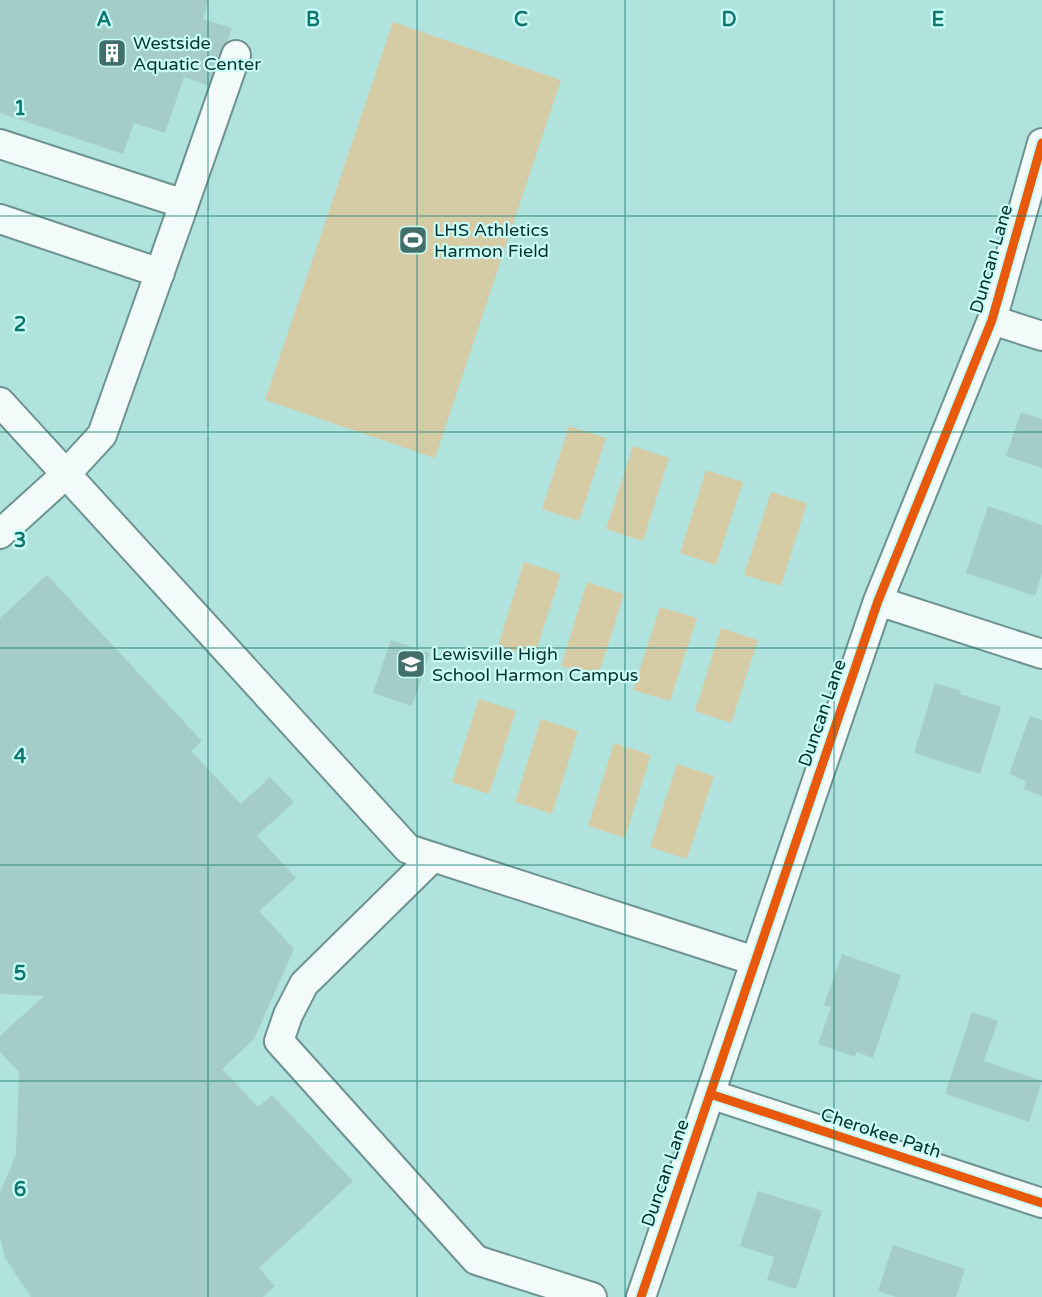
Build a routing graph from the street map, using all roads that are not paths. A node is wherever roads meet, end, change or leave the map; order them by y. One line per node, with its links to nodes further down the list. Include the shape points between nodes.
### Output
1 (236, 55): 4 (street)
2 (1042, 143): 7 (street, Duncan Lane)
3 (0, 144): 4 (street)
4 (183, 204): 6 (street)
5 (0, 219): 6 (street)
6 (160, 273): 10 (street, via 102,435)
7 (992, 320): 8 (street); 12 (street, Duncan Lane)
8 (1042, 336)
9 (0, 402): 10 (street)
10 (66, 474): 11 (street); 14 (street, via 408,849)
11 (0, 534)
12 (878, 601): 13 (street); 15 (street, Duncan Lane)
13 (1042, 654)
14 (433, 857): 15 (street); 18 (street, via 304,984 279,1041 477,1260)
15 (755, 961): 16 (street, Duncan Lane)
16 (710, 1094): 17 (street, Cherokee Path); 19 (street, Duncan Lane)
17 (1042, 1203)
18 (592, 1297)
19 (641, 1297)

